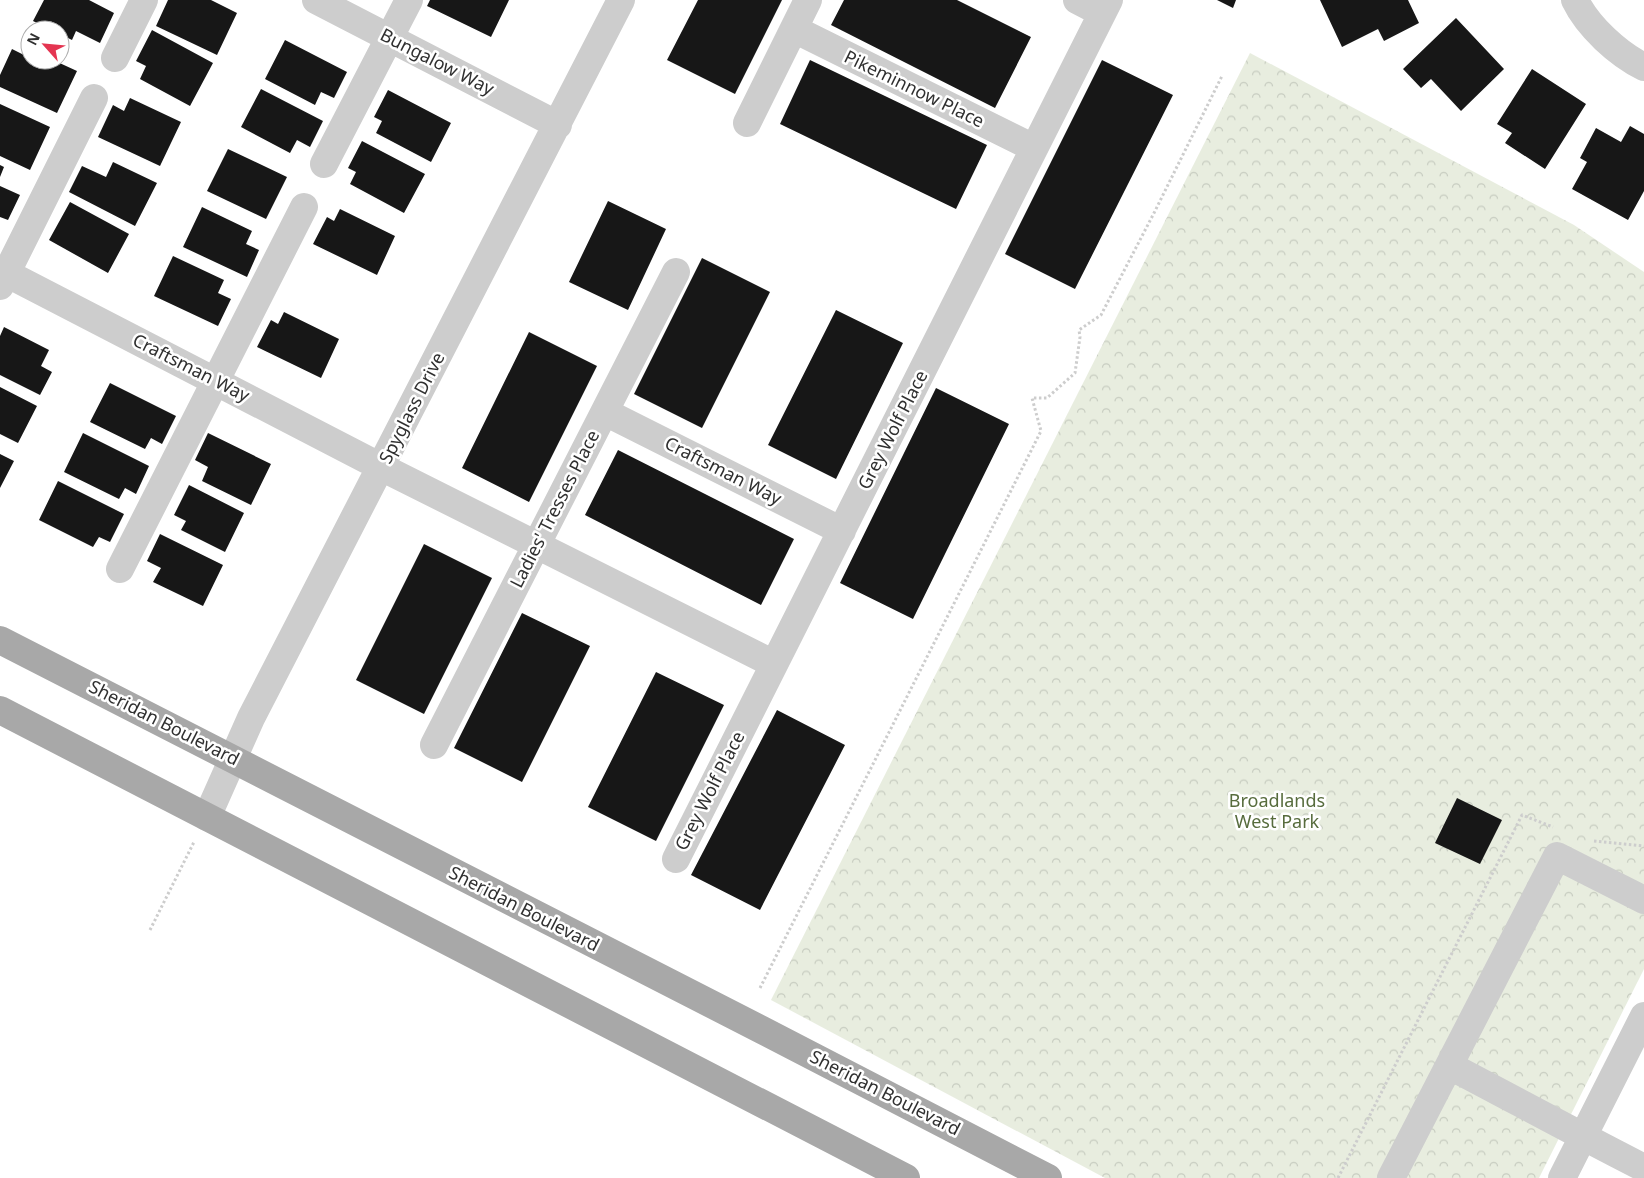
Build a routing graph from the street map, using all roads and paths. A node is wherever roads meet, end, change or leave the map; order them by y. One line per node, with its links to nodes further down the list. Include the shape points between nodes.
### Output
1 (144, 0): 11 (street)
2 (316, 0): 10 (street, Bungalow Way)
3 (409, 0): 10 (street)
4 (621, 0): 16 (street, Spyglass Drive)
5 (808, 0): 9 (street)
6 (1077, 0): 8 (street)
7 (1575, 0): 12 (street, via 1602,36)
8 (1106, 7): 17 (street, Grey Wolf Place)
9 (794, 29): 15 (street); 17 (street, Pikeminnow Place)
10 (390, 38): 16 (street, Bungalow Way); 18 (street)
11 (115, 58)
12 (1644, 67)
13 (1222, 76): 40 (path, via 1101,315 1079,330 1074,373 1047,398 1032,398 1041,431)
14 (94, 98): 21 (street)
15 (747, 123)
16 (558, 124): 24 (street, Spyglass Drive)
17 (1034, 148): 25 (street, Grey Wolf Place)
18 (324, 164)
19 (304, 207): 22 (street)
20 (676, 272): 23 (street, Ladies' Tresses Place)
21 (2, 276): 22 (street, Craftsman Way)
22 (216, 382): 24 (street, Craftsman Way); 27 (street)
23 (605, 412): 25 (street, Craftsman Way); 26 (street, Ladies' Tresses Place)
24 (382, 467): 26 (street, Craftsman Way); 32 (street, Spyglass Drive)
25 (842, 531): 29 (street, Grey Wolf Place)
26 (536, 545): 29 (street, Craftsman Way); 31 (street, Ladies' Tresses Place)
27 (120, 569)
28 (0, 640): 32 (main road, Sheridan Boulevard)
29 (774, 664): 37 (street, Grey Wolf Place)
30 (0, 710): 33 (main road)
31 (434, 745)
32 (232, 758): 33 (street, Spyglass Drive); 46 (main road, Sheridan Boulevard)
33 (207, 817): 39 (path); 45 (main road)
34 (1559, 829): 47 (path, via 1522,816)
35 (1587, 840): 36 (path)
36 (1644, 846)
37 (676, 859)
38 (1644, 900): 42 (street, via 1557,856)
39 (150, 930)
40 (760, 988)
41 (1644, 1016): 43 (street)
42 (1450, 1066): 43 (street); 48 (street)
43 (1583, 1137): 44 (street); 49 (street)
44 (1644, 1168)
45 (906, 1178)
46 (1048, 1178)
47 (1338, 1178)
48 (1391, 1178)
49 (1562, 1178)

